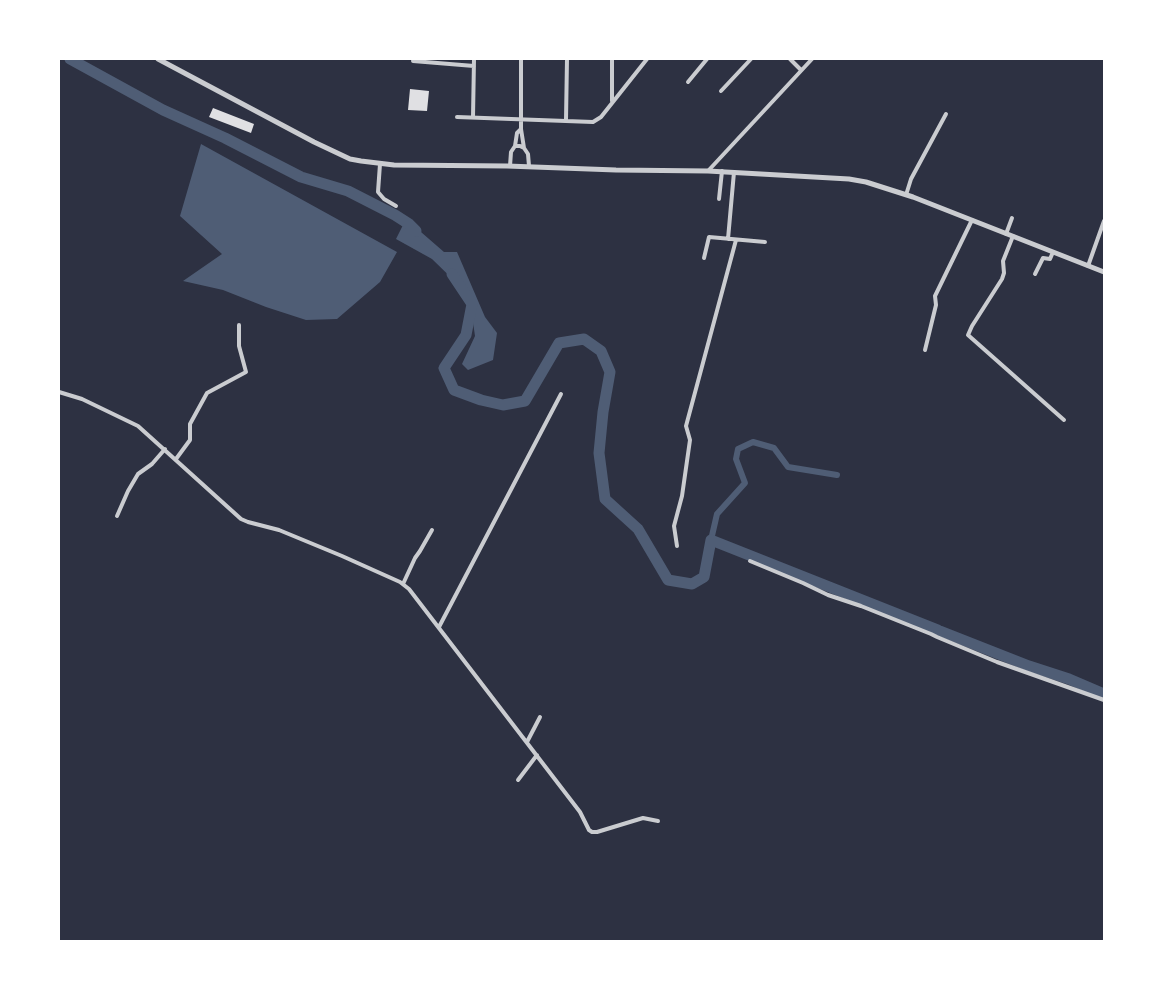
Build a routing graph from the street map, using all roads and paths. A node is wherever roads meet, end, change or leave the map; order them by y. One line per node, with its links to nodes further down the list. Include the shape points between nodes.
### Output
1 (158, 59): 26 (street, via 314,142 350,159)
2 (474, 59): 13 (street)
3 (521, 59): 21 (street)
4 (567, 59): 22 (street)
5 (612, 59): 17 (street)
6 (647, 59): 17 (street)
7 (707, 59): 15 (street)
8 (751, 59): 16 (street)
9 (790, 59): 14 (street)
10 (812, 59): 14 (street)
11 (414, 60): 12 (street)
12 (429, 60): 13 (street)
13 (474, 66): 20 (street)
14 (801, 70): 29 (street)
15 (688, 82)
16 (721, 91)
17 (612, 102): 22 (street, via 597,121)
18 (946, 114): 32 (street)
19 (457, 117): 20 (street)
20 (473, 117): 21 (street)
21 (520, 118): 22 (street); 23 (street)
22 (566, 120)
23 (521, 129): 24 (street); 25 (street)
24 (515, 146): 25 (street); 27 (street)
25 (524, 148): 28 (street)
26 (380, 164): 27 (street); 34 (street, via 378,192)
27 (510, 166): 28 (street)
28 (529, 166): 29 (street)
29 (708, 171): 30 (street)
30 (722, 172): 31 (street); 33 (street)
31 (734, 172): 32 (street, via 849,178); 40 (street)
32 (906, 195): 36 (street)
33 (719, 199)
34 (396, 206)
35 (1012, 218): 38 (street)
36 (972, 220): 38 (street); 49 (street, via 935,296 936,305)
37 (1104, 221): 45 (street)
38 (1006, 234): 39 (street)
39 (1013, 236): 43 (street); 52 (street, via 1003,261 1002,279 968,335)
40 (728, 239): 41 (street); 44 (street, via 709,237)
41 (736, 240): 42 (street); 57 (street, via 686,426 690,440 674,526)
42 (765, 242)
43 (1053, 252): 45 (street); 47 (street, via 1050,259 1043,258)
44 (704, 258)
45 (1088, 266): 46 (street)
46 (1104, 272)
47 (1035, 274)
48 (239, 324): 54 (street, via 239,346 246,372 207,393 190,424 190,440)
49 (925, 350)
50 (59, 392): 53 (street, via 126,419 144,430)
51 (560, 394): 60 (street)
52 (1064, 420)
53 (165, 450): 54 (street); 55 (street, via 138,474)
54 (176, 459): 59 (street, via 241,519 279,530)
55 (118, 516)
56 (432, 530): 59 (street)
57 (677, 546)
58 (750, 562): 61 (street, via 997,662)
59 (403, 584): 60 (street)
60 (439, 627): 63 (street)
61 (1104, 700)
62 (540, 716): 63 (street)
63 (527, 742): 64 (street)
64 (537, 755): 65 (street); 66 (street, via 592,832 643,818)
65 (518, 780)
66 (658, 821)

